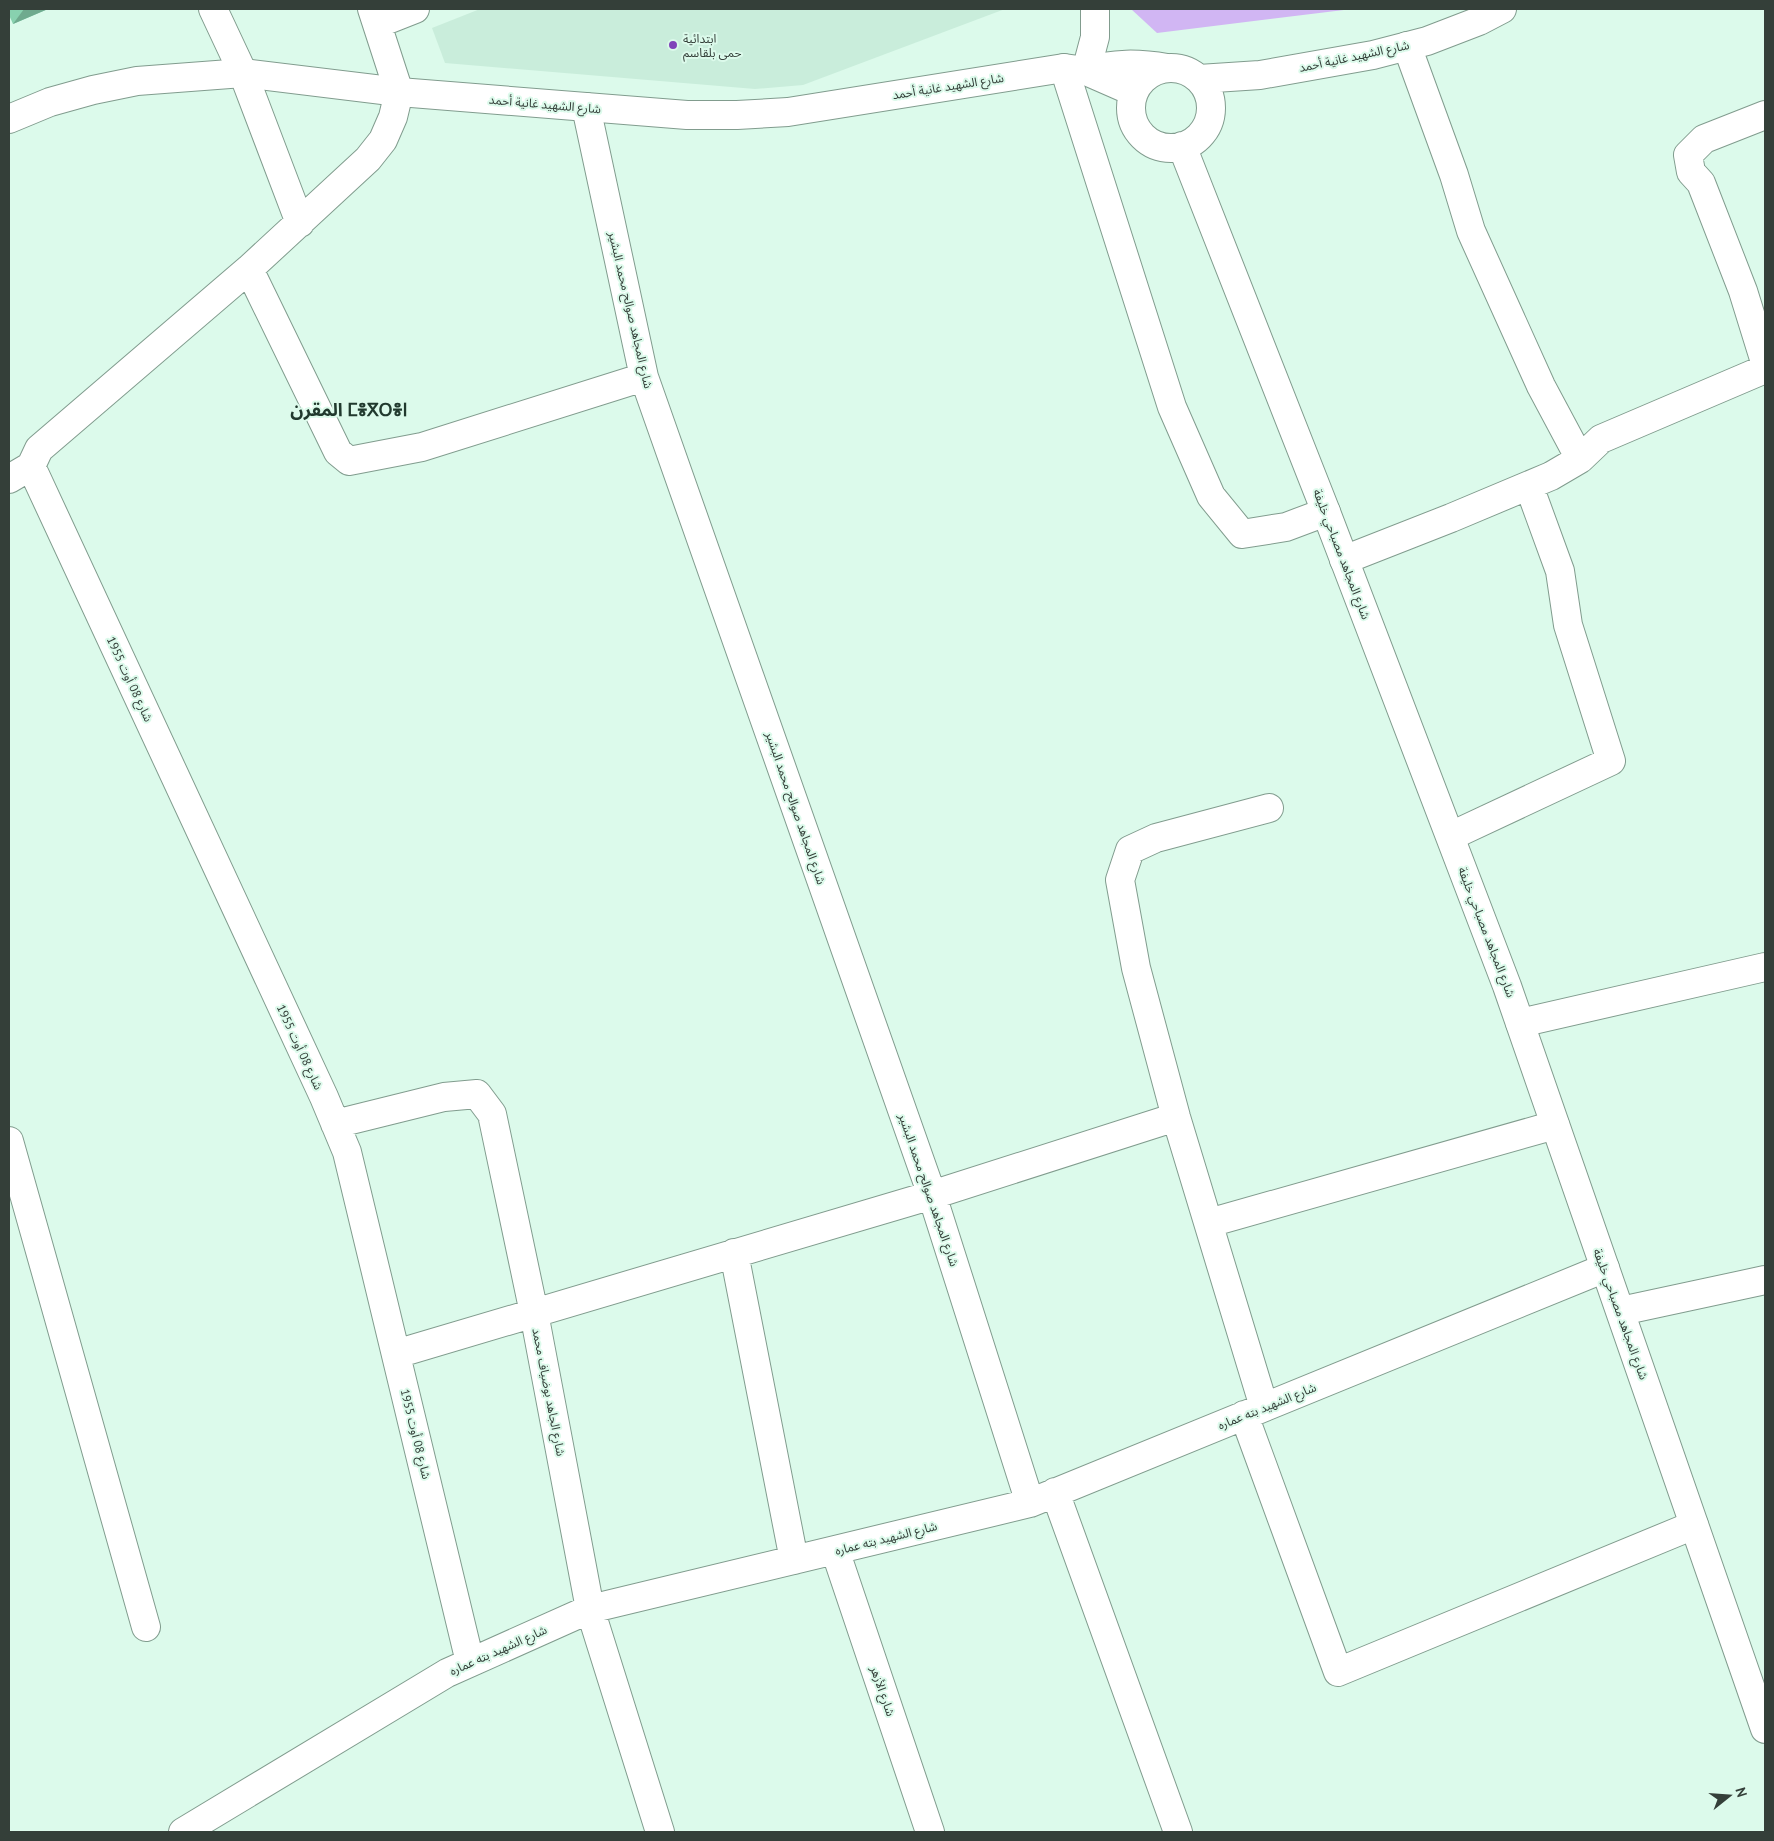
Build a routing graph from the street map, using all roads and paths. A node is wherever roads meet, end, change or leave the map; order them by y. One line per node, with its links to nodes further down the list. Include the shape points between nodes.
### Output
1 (213, 9): 9 (street)
2 (415, 9): 5 (street)
3 (1095, 9): 8 (street, via 1095,37)
4 (1502, 9): 6 (street, شارع الشهيد غانية أحمد, via 1427,41)
5 (375, 16): 12 (street)
6 (1407, 46): 10 (street, شارع الشهيد غانية أحمد); 24 (street, via 1471,230 1541,386)
7 (1167, 68): 8 (street, شارع الشهيد غانية أحمد, via 1126,63); 11 (street, via 1190,72); 13 (street, via 1142,80)
8 (1075, 70): 13 (street); 14 (street, شارع الشهيد غانية أحمد, via 1042,71 788,112 687,115); 27 (street, via 1172,407 1212,496 1242,534 1286,527)
9 (243, 73): 12 (street, شارع الشهيد غانية أحمد); 16 (street, شارع الشهيد غانية أحمد, via 137,81 50,102); 19 (street)
10 (1260, 75): 11 (street, شارع الشهيد غانية أحمد); 17 (street)
11 (1199, 79): 17 (street, via 1210,100)
12 (399, 92): 14 (street, شارع الشهيد غانية أحمد); 19 (street, via 393,117 368,159)
13 (1134, 92): 18 (street, via 1132,117 1137,129 1157,145)
14 (586, 107): 23 (street, شارع المجاهد صوالح محمد البشير)
15 (1765, 115): 21 (street, via 1704,139 1688,155 1691,172 1701,183 1742,291)
16 (9, 119)
17 (1208, 123): 18 (street, via 1193,141)
18 (1182, 146): 27 (street, شارع المجاهد مصباحي خليفة)
19 (300, 223): 20 (street)
20 (249, 269): 23 (street, via 338,452 349,461 422,447); 25 (street, via 39,449)
21 (1765, 362)
22 (1765, 369): 24 (street, via 1601,439)
23 (644, 377): 37 (street, شارع المجاهد صوالح محمد البشير)
24 (1580, 459): 26 (street)
25 (20, 473): 34 (street, شارع 08 أوت 1955)
26 (1529, 486): 28 (street); 30 (street, via 1560,571 1568,625 1611,761)
27 (1326, 512): 28 (street, شارع المجاهد مصباحي خليفة)
28 (1344, 560): 30 (street, شارع المجاهد مصباحي خليفة)
29 (1269, 808): 33 (street, via 1156,838 1130,850 1120,880 1136,968)
30 (1451, 836): 32 (street, شارع المجاهد مصباحي خليفة)
31 (1765, 967): 32 (street)
32 (1520, 1023): 35 (street, شارع المجاهد مصباحي خليفة)
33 (1176, 1117): 37 (street); 38 (street)
34 (335, 1124): 43 (street, شارع الجاهد بوضياف محمد, via 444,1097 477,1094 492,1114); 44 (street, شارع 08 أوت 1955, via 347,1152)
35 (1555, 1125): 38 (street); 40 (street, شارع المجاهد مصباحي خليفة)
36 (9, 1141): 51 (street)
37 (932, 1195): 39 (street); 46 (street, شارع المجاهد صوالح محمد البشير)
38 (1209, 1223): 45 (street)
39 (734, 1253): 43 (street); 49 (street)
40 (1605, 1268): 42 (street, شارع المجاهد مصباحي خليفة); 45 (street, شارع الشهيد بته عماره)
41 (1765, 1280): 42 (street)
42 (1621, 1311): 47 (street, شارع المجاهد مصباحي خليفة)
43 (534, 1312): 44 (street); 50 (street, شارع الجاهد بوضياف محمد)
44 (396, 1354): 52 (street, شارع 08 أوت 1955)
45 (1254, 1411): 46 (street, شارع الشهيد بته عماره); 47 (street, via 1338,1672)
46 (1043, 1498): 48 (street, شارع الشهيد بته عماره); 57 (street, شارع المجاهد صوالح محمد البشير)
47 (1694, 1525): 53 (street, شارع المجاهد مصباحي خليفة)
48 (835, 1550): 49 (street, شارع الشهيد بته عماره); 56 (street, شارع الأزهر)
49 (794, 1560): 50 (street, شارع الشهيد بته عماره)
50 (590, 1609): 52 (street, شارع الشهيد بته عماره); 55 (street, شارع الجاهد بوضياف محمد)
51 (146, 1627)
52 (470, 1662): 54 (street, شارع الشهيد بته عماره, via 447,1672)
53 (1765, 1728)
54 (183, 1832)
55 (660, 1832)
56 (930, 1832)
57 (1178, 1832)

